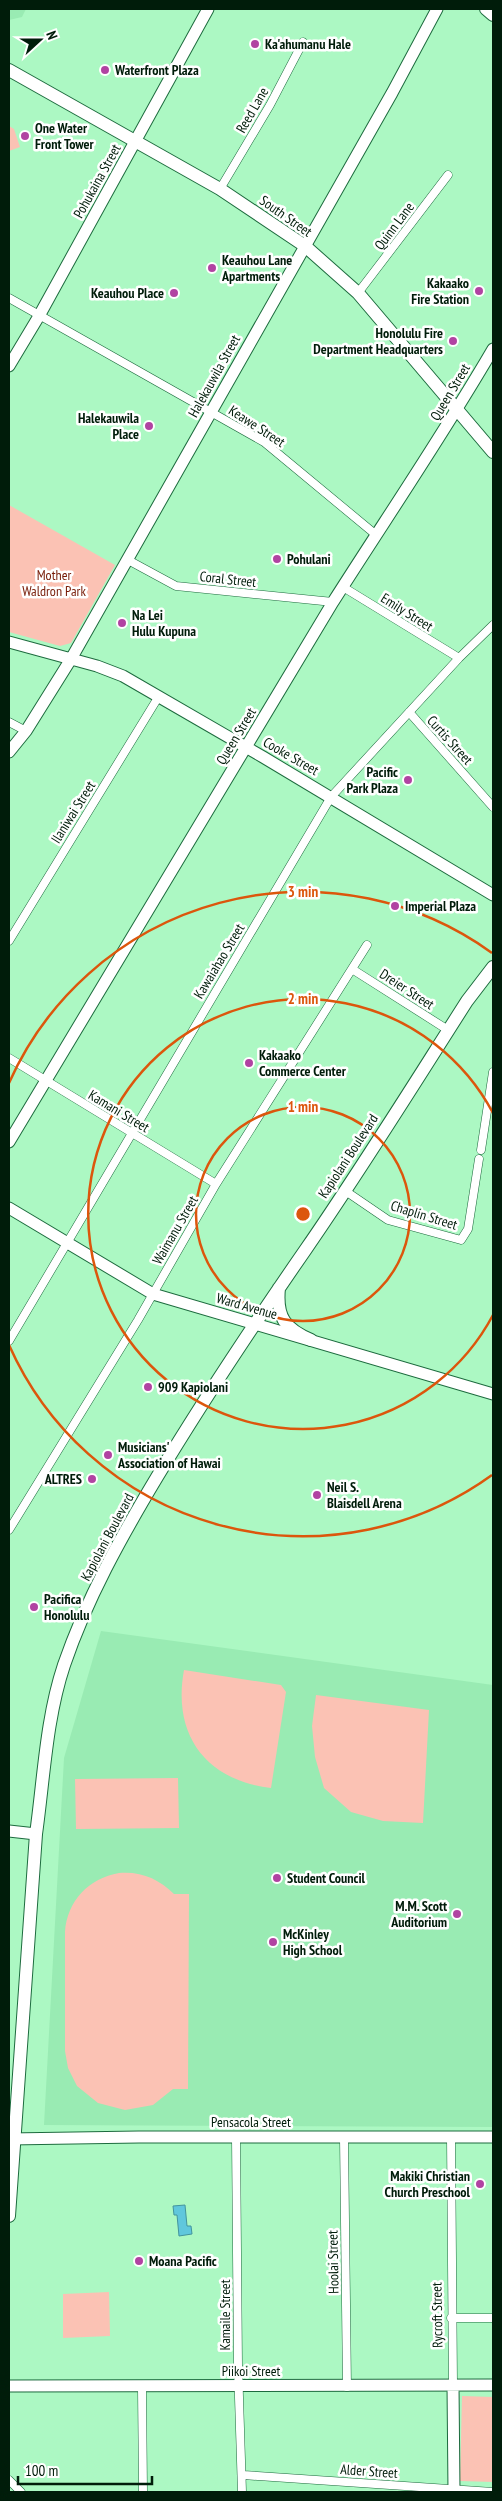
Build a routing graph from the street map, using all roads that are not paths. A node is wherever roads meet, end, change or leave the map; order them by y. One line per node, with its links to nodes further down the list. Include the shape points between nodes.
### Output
1 (208, 9): 7 (street, Pohukaina Street)
2 (437, 9): 10 (street, Halekauwila Street)
3 (486, 9): 4 (main road)
4 (493, 15)
5 (303, 42): 9 (street, Reed Lane)
6 (9, 70): 7 (main road, South Street)
7 (136, 141): 9 (main road, South Street); 13 (street, Pohukaina Street)
8 (448, 175): 11 (street, Quinn Lane)
9 (220, 189): 10 (main road, South Street)
10 (305, 246): 11 (main road, South Street); 16 (street, Halekauwila Street)
11 (358, 293): 17 (main road, South Street)
12 (9, 298): 13 (street, Keawe Street)
13 (39, 316): 15 (street, Pohukaina Street); 16 (street, Keawe Street)
14 (493, 349): 17 (street, Queen Street)
15 (9, 366)
16 (212, 411): 19 (street, Keawe Street, via 264,442); 20 (street, Halekauwila Street)
17 (458, 411): 18 (main road, South Street); 19 (street, Queen Street)
18 (493, 452)
19 (375, 534): 21 (street, Queen Street)
20 (128, 560): 22 (street, Coral Street, via 176,586); 26 (street, Halekauwila Street)
21 (343, 587): 22 (street, Queen Street); 25 (street, Emily Street)
22 (333, 602): 31 (street, Queen Street)
23 (493, 625): 25 (street, Kawaiahao Street)
24 (9, 642): 26 (street, Cooke Street)
25 (459, 658): 28 (street, Kawaiahao Street)
26 (71, 659): 27 (street, Cooke Street, via 123,676); 30 (street, Halekauwila Street)
27 (160, 696): 31 (street, Cooke Street); 36 (street, Ilaniwai Street)
28 (409, 712): 33 (street, Kawaiahao Street); 34 (street, Curtis Street)
29 (9, 722): 30 (street)
30 (26, 730): 32 (street, Halekauwila Street)
31 (246, 749): 33 (street, Cooke Street); 43 (street, Queen Street)
32 (9, 752)
33 (332, 797): 35 (street, Cooke Street); 44 (street, Kawaiahao Street)
34 (493, 806)
35 (493, 895)
36 (9, 942)
37 (367, 945): 39 (street, Waimanu Street)
38 (493, 967): 40 (main road, Kapiolani Boulevard)
39 (352, 969): 40 (street, Dreier Street); 48 (street, Waimanu Street)
40 (448, 1030): 49 (main road, Kapiolani Boulevard)
41 (9, 1058): 43 (street, Kamani Street)
42 (493, 1072): 46 (street)
43 (46, 1081): 44 (street, Kamani Street); 45 (street, Queen Street)
44 (131, 1134): 48 (street, Kamani Street); 51 (street, Kawaiahao Street)
45 (9, 1142)
46 (481, 1150)
47 (478, 1159): 49 (street, Chaplin Street, via 468,1229 462,1240 388,1220)
48 (216, 1184): 53 (street, Waimanu Street)
49 (344, 1190): 52 (main road, Kapiolani Boulevard)
50 (9, 1208): 51 (street, Ward Avenue)
51 (68, 1243): 53 (street, Ward Avenue); 56 (street, Kawaiahao Street)
52 (279, 1288): 54 (main road, Kapiolani Boulevard); 55 (main road, via 278,1308 283,1319 290,1329)
53 (153, 1294): 54 (street, Ward Avenue); 59 (street, Waimanu Street)
54 (254, 1324): 55 (street, Ward Avenue); 62 (main road, Kapiolani Boulevard, via 139,1507 84,1613 58,1688 47,1744)
55 (311, 1340): 57 (street, Ward Avenue)
56 (9, 1341)
57 (493, 1394)
58 (9, 1510): 59 (street)
59 (17, 1515): 60 (street, Waimanu Street)
60 (9, 1530)
61 (9, 1831): 62 (street)
62 (36, 1834): 67 (main road, Kapiolani Boulevard)
63 (236, 2137): 66 (street, Pensacola Street); 67 (street, Pensacola Street); 74 (street, Kamaile Street)
64 (451, 2137): 65 (street, Pensacola Street); 66 (street, Pensacola Street); 69 (street, Rycroft Street)
65 (493, 2137)
66 (344, 2138): 75 (street, Hoolai Street)
67 (11, 2139): 68 (main road, Kapiolani Boulevard)
68 (9, 2216)
69 (451, 2318): 70 (street); 71 (street, Rycroft Street)
70 (493, 2318)
71 (453, 2385): 72 (street, Piikoi Street); 75 (street, Piikoi Street); 79 (street, Rycroft Street)
72 (493, 2385)
73 (9, 2386): 76 (street, Piikoi Street)
74 (239, 2386): 75 (street, Piikoi Street); 76 (street, Piikoi Street); 77 (street, Kamaile Street)
75 (347, 2387)
76 (142, 2388): 81 (street)
77 (243, 2475): 79 (street, Alder Street); 82 (street, Kamaile Street)
78 (9, 2480): 80 (street)
79 (454, 2491): 83 (street, Alder Street)
80 (21, 2492)
81 (143, 2492)
82 (242, 2492)
83 (493, 2492)

